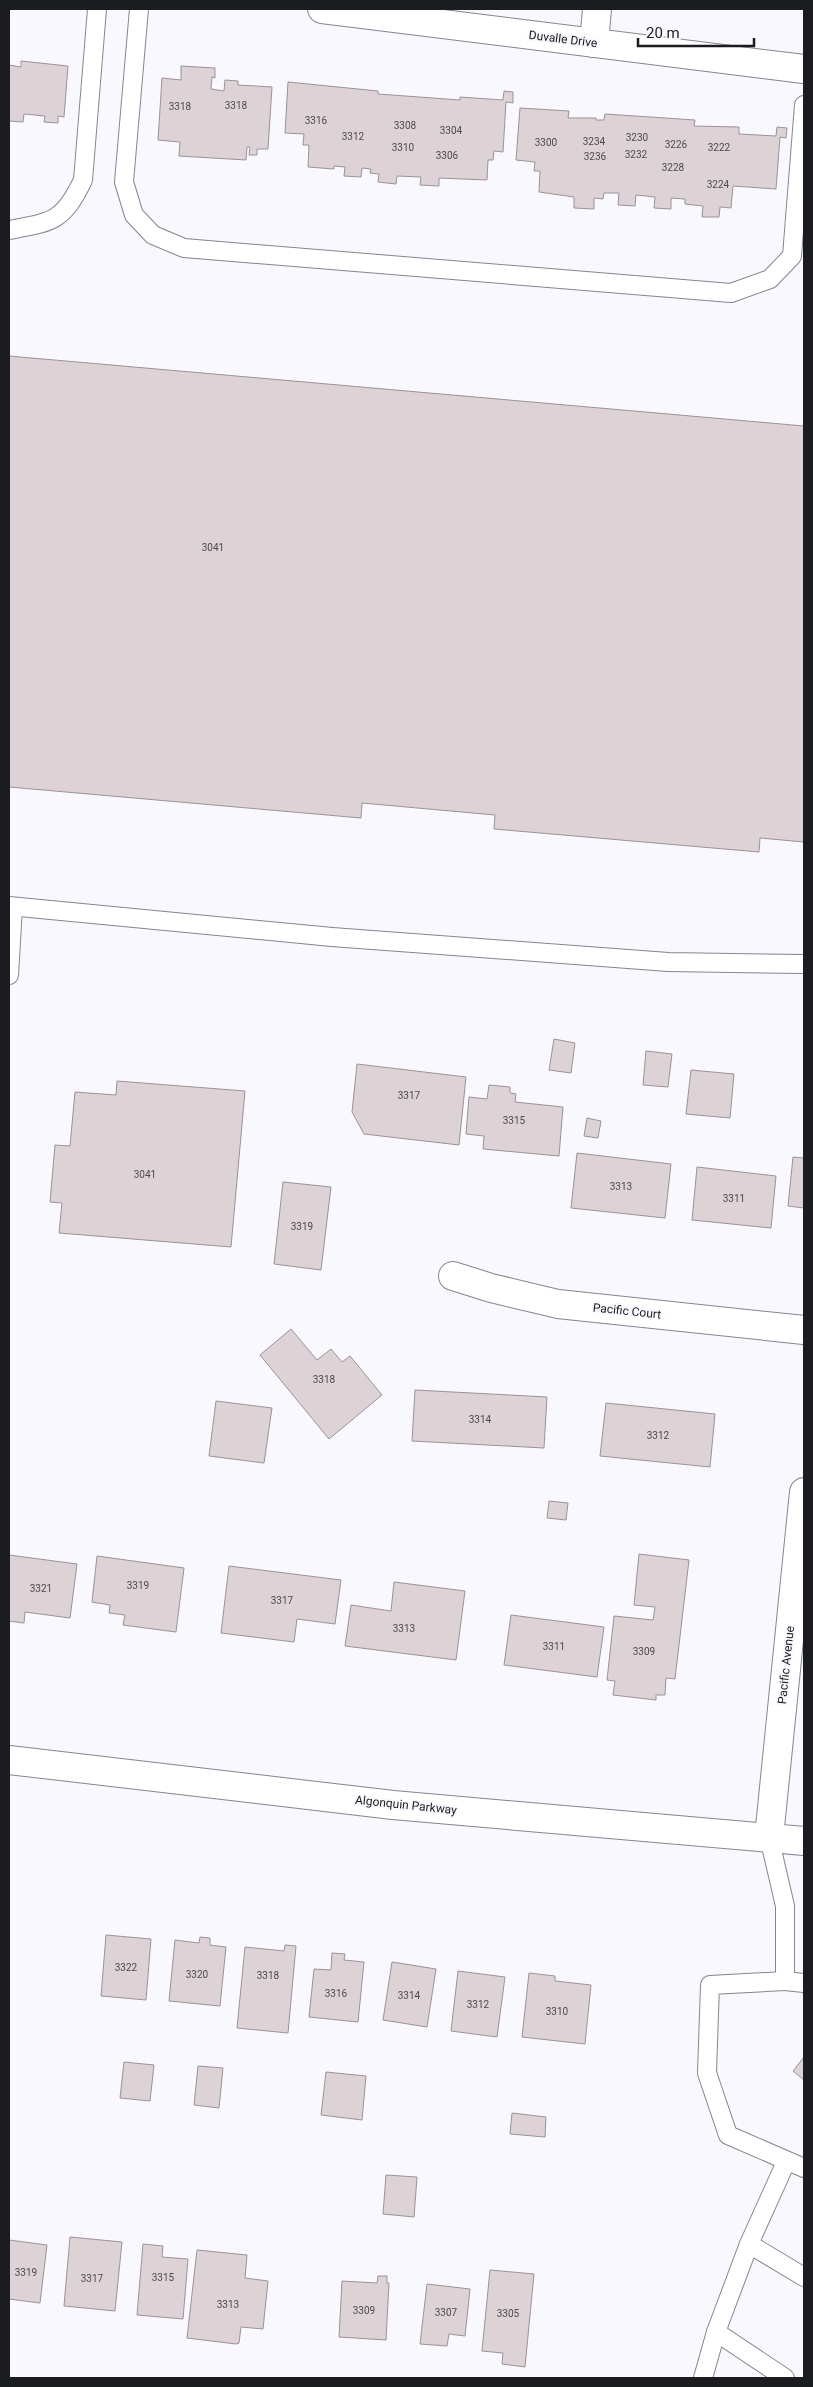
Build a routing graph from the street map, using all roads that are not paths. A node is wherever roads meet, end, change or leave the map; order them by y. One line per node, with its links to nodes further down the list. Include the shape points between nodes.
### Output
1 (97, 9): 8 (lane, via 83,180 72,204 49,222)
2 (138, 9): 7 (lane, via 124,182 134,215 153,235 184,248 731,293 770,279 792,256)
3 (322, 9): 5 (street, Duvalle Drive)
4 (597, 9): 5 (street)
5 (594, 43): 6 (street, Duvalle Drive)
6 (804, 69)
7 (804, 105)
8 (9, 230)
9 (11, 907): 10 (lane, via 668,962); 11 (lane)
10 (804, 964)
11 (9, 976)
12 (452, 1276): 13 (street, Pacific Court, via 558,1304)
13 (804, 1330)
14 (804, 1492): 16 (street, Pacific Avenue)
15 (9, 1760): 16 (street, Algonquin Parkway, via 393,1804)
16 (769, 1838): 17 (street, Algonquin Parkway); 18 (lane, via 786,1906)
17 (804, 1841)
18 (785, 1981): 19 (lane); 20 (lane, via 710,1986 707,2073 728,2135)
19 (804, 1983)
20 (786, 2162): 21 (lane); 22 (lane)
21 (804, 2168)
22 (749, 2244): 23 (lane); 24 (lane)
23 (804, 2277)
24 (716, 2332): 25 (lane); 26 (lane)
25 (703, 2378)
26 (785, 2378)

